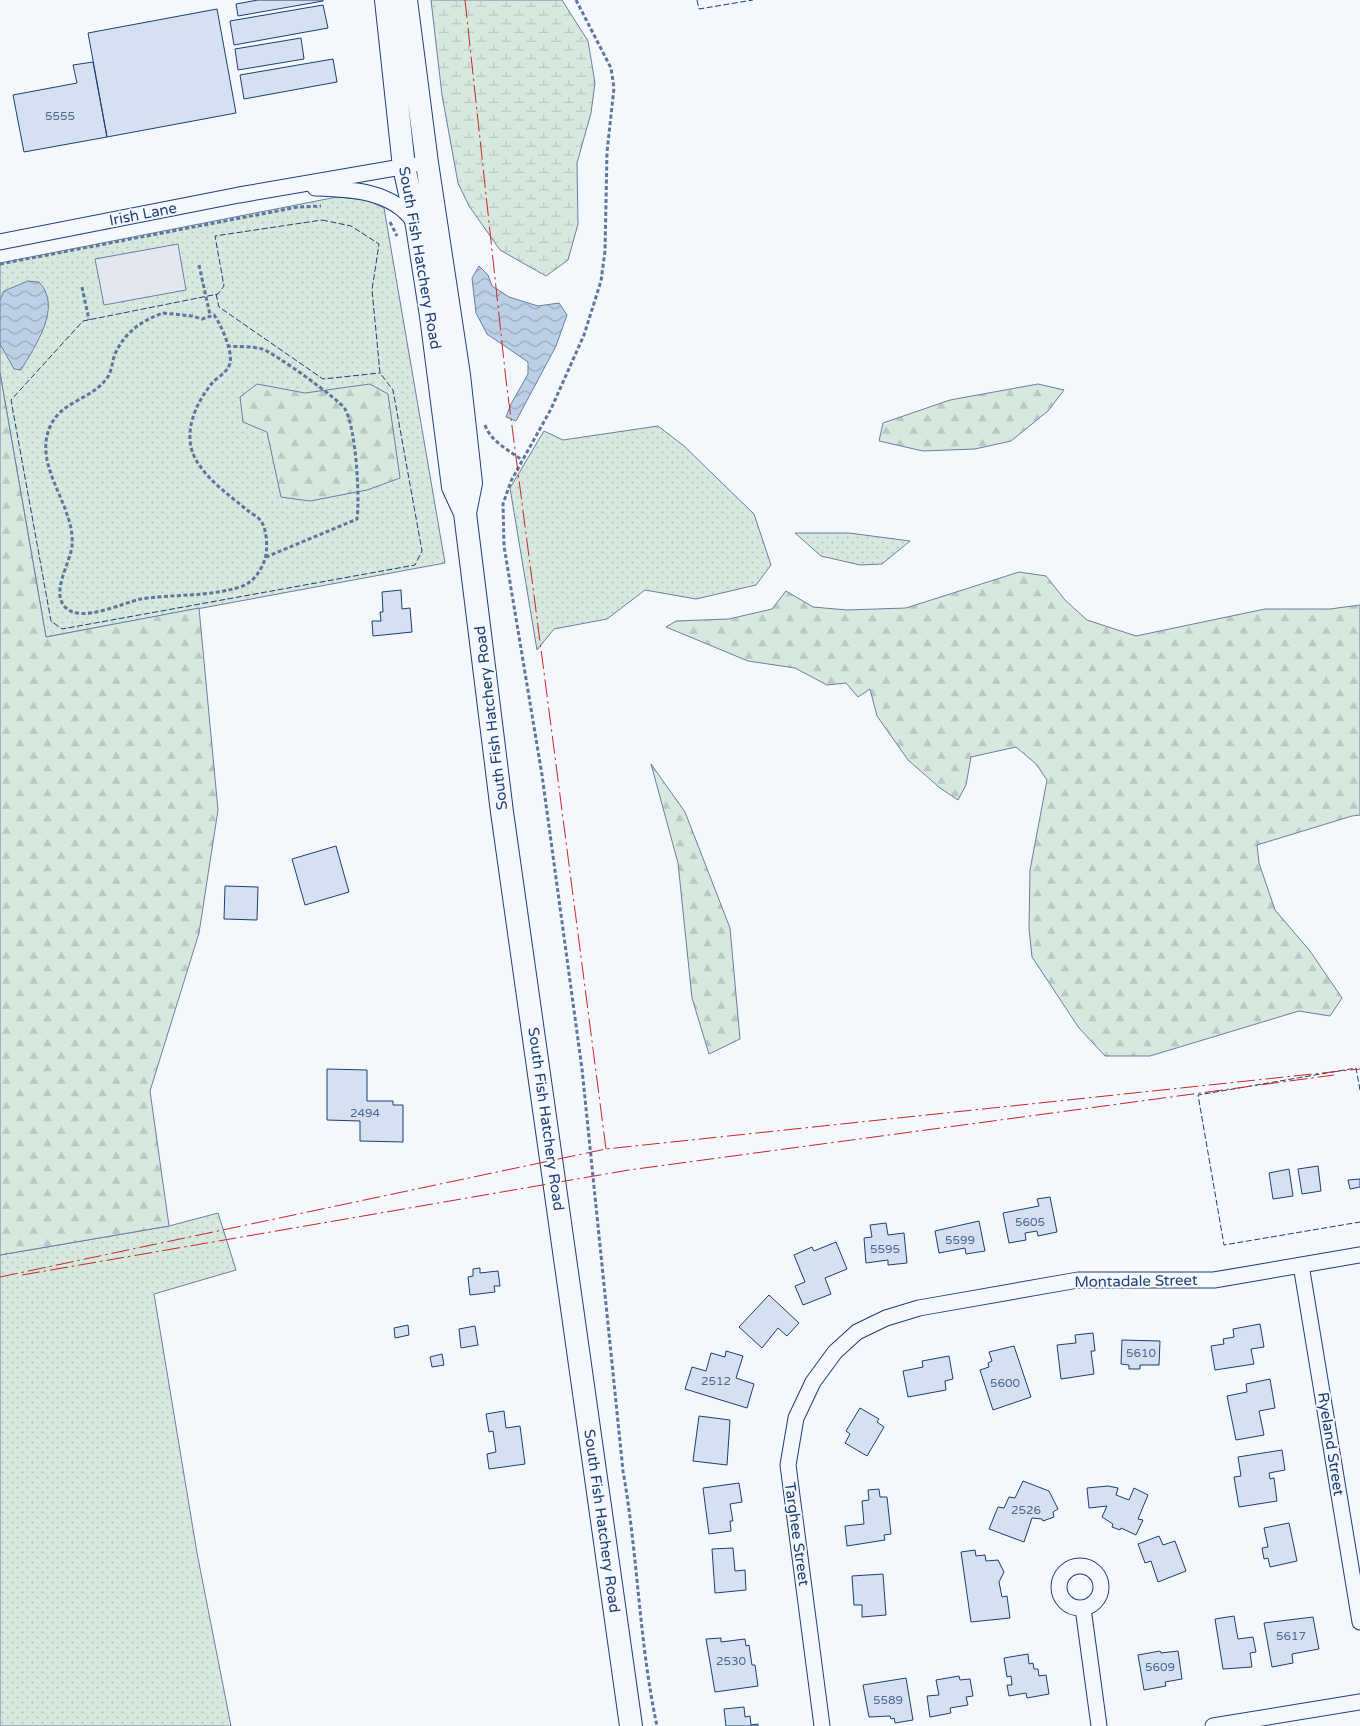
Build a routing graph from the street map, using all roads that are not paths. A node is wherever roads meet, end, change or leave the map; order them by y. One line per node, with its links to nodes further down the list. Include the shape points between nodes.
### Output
1 (386, 0): 4 (main road, South Fish Hatchery Road)
2 (406, 0): 3 (main road, South Fish Hatchery Road)
3 (427, 163): 4 (street, Irish Lane); 8 (main road, South Fish Hatchery Road, via 459,375 471,483)
4 (404, 167): 5 (street, Irish Lane); 6 (main road, South Fish Hatchery Road)
5 (286, 187): 6 (street, Irish Lane, via 368,193 398,203); 7 (street, Irish Lane)
6 (417, 226): 8 (main road, South Fish Hatchery Road, via 453,487)
7 (0, 242)
8 (465, 512): 15 (main road, South Fish Hatchery Road, via 502,812)
9 (1360, 1255): 10 (street, Montadale Street)
10 (1301, 1265): 11 (street, Montadale Street, via 1214,1280 1078,1280 919,1308 886,1318 857,1332); 13 (street, Ryeland Street)
11 (835, 1352): 16 (street, Targhee Street, via 812,1382 796,1418 788,1465)
12 (1083, 1608): 17 (street)
13 (1360, 1622)
14 (1360, 1702): 18 (street)
15 (631, 1726)
16 (822, 1726)
17 (1099, 1726)
18 (1214, 1726)

